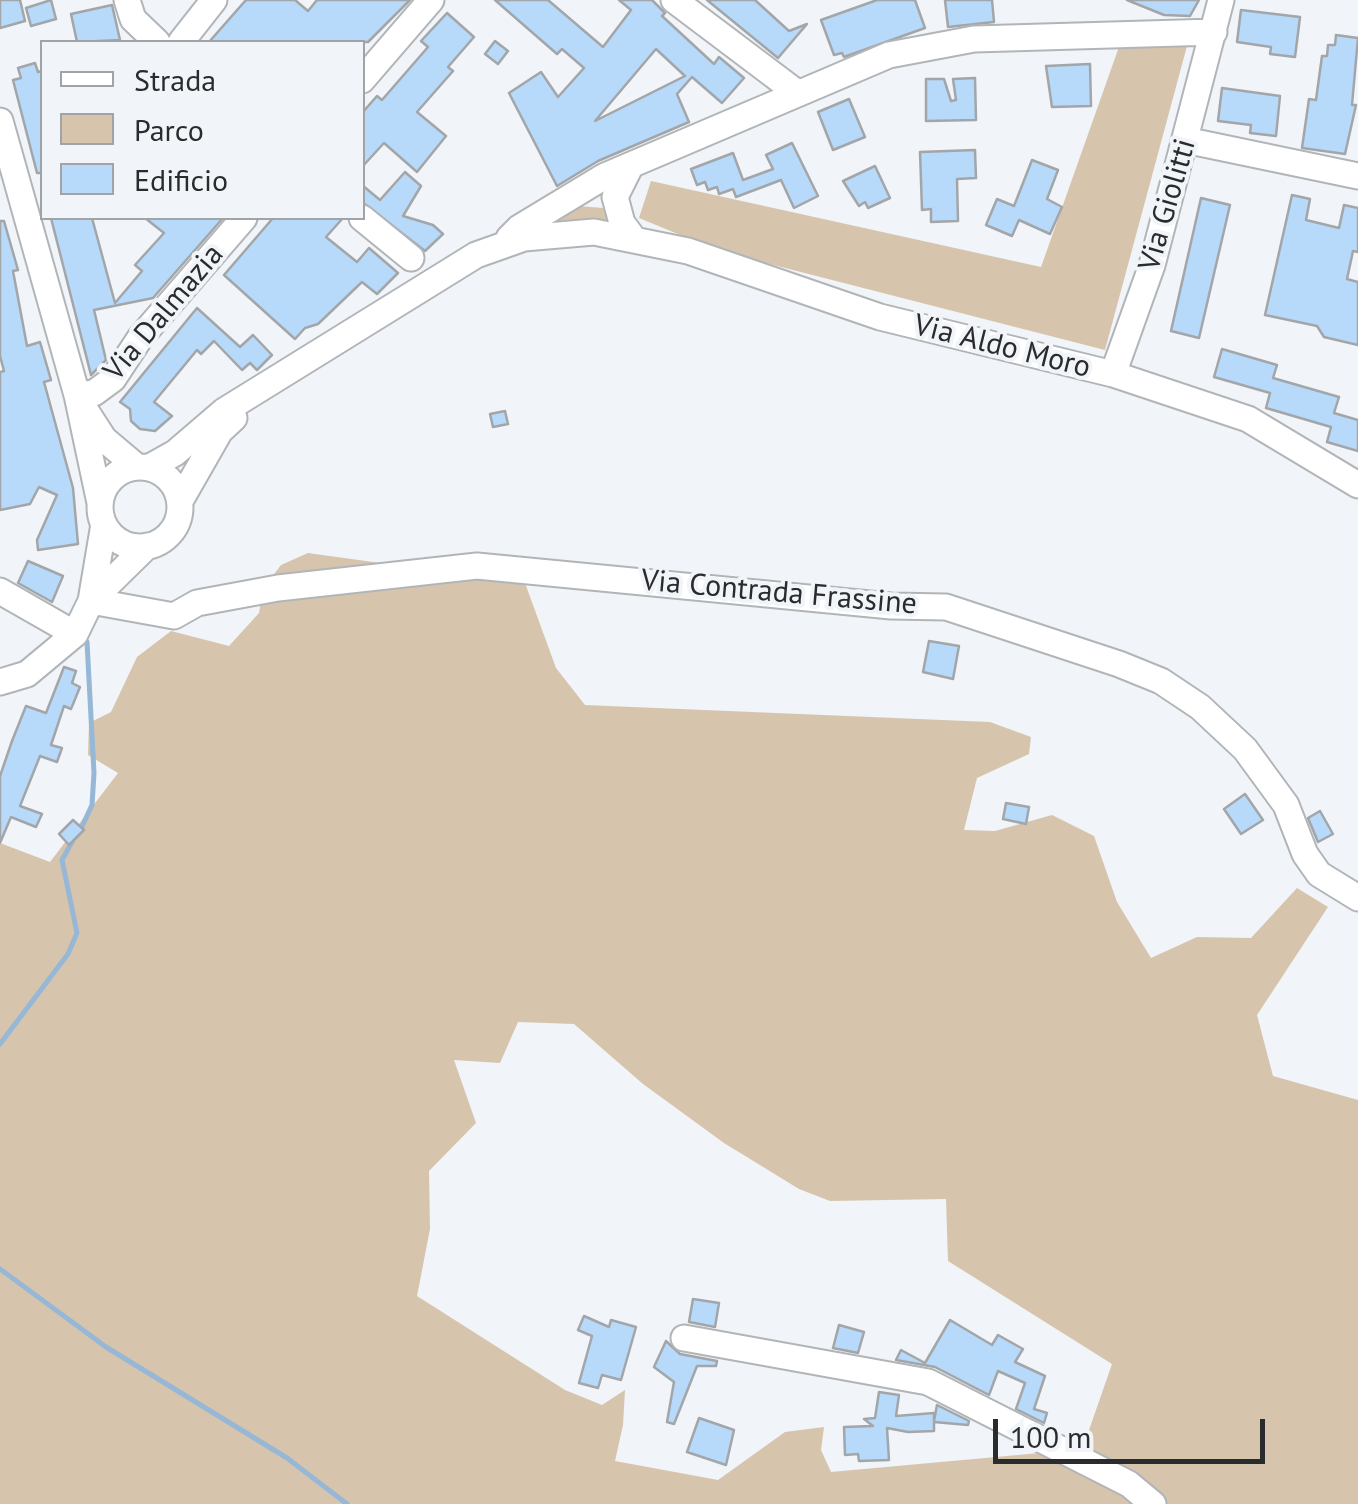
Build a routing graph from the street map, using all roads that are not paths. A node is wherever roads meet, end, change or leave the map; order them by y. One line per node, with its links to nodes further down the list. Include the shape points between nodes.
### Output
1 (127, 0): 7 (street, via 134,20)
2 (214, 0): 8 (street)
3 (432, 0): 9 (street)
4 (674, 0): 10 (street)
5 (1221, 0): 6 (street, Via Giolitti)
6 (1214, 32): 10 (street, via 974,39 889,55); 12 (street, Via Giolitti)
7 (154, 40)
8 (183, 40)
9 (365, 77)
10 (796, 92): 14 (street)
11 (0, 121): 13 (street)
12 (1185, 140): 15 (street); 21 (street, Via Giolitti, via 1152,265)
13 (6, 163): 24 (street)
14 (631, 165): 18 (street, via 615,197); 19 (street, via 518,228)
15 (1358, 176)
16 (242, 220): 22 (street, Via Dalmazia, via 140,338)
17 (364, 220): 20 (street)
18 (633, 238): 19 (street, Via Aldo Moro, via 569,232); 21 (street, Via Aldo Moro, via 880,317)
19 (505, 243): 23 (street, via 444,272)
20 (411, 258)
21 (1113, 374): 27 (street, Via Aldo Moro, via 1248,420)
22 (113, 380): 24 (street, Via Dalmazia); 25 (street, via 100,414)
23 (274, 381): 26 (street, via 224,411 175,453); 28 (street, via 220,431)
24 (76, 395): 25 (street); 29 (street)
25 (101, 435): 26 (street)
26 (143, 467): 28 (street, via 170,480); 29 (street, via 112,478)
27 (1358, 485)
28 (180, 501): 30 (street, via 169,535)
29 (102, 514): 30 (street, via 122,542); 32 (street)
30 (147, 546): 32 (street)
31 (0, 591): 33 (street)
32 (91, 601): 33 (street); 35 (street, Via Contrada Frassine, via 174,616 197,603 278,588 478,566 946,607 1119,664 1200,707 1246,748 1319,874)
33 (75, 634): 34 (street, via 27,674)
34 (0, 682)
35 (1358, 898)
36 (684, 1338): 37 (street, via 928,1382 1128,1484)
37 (1153, 1504)

